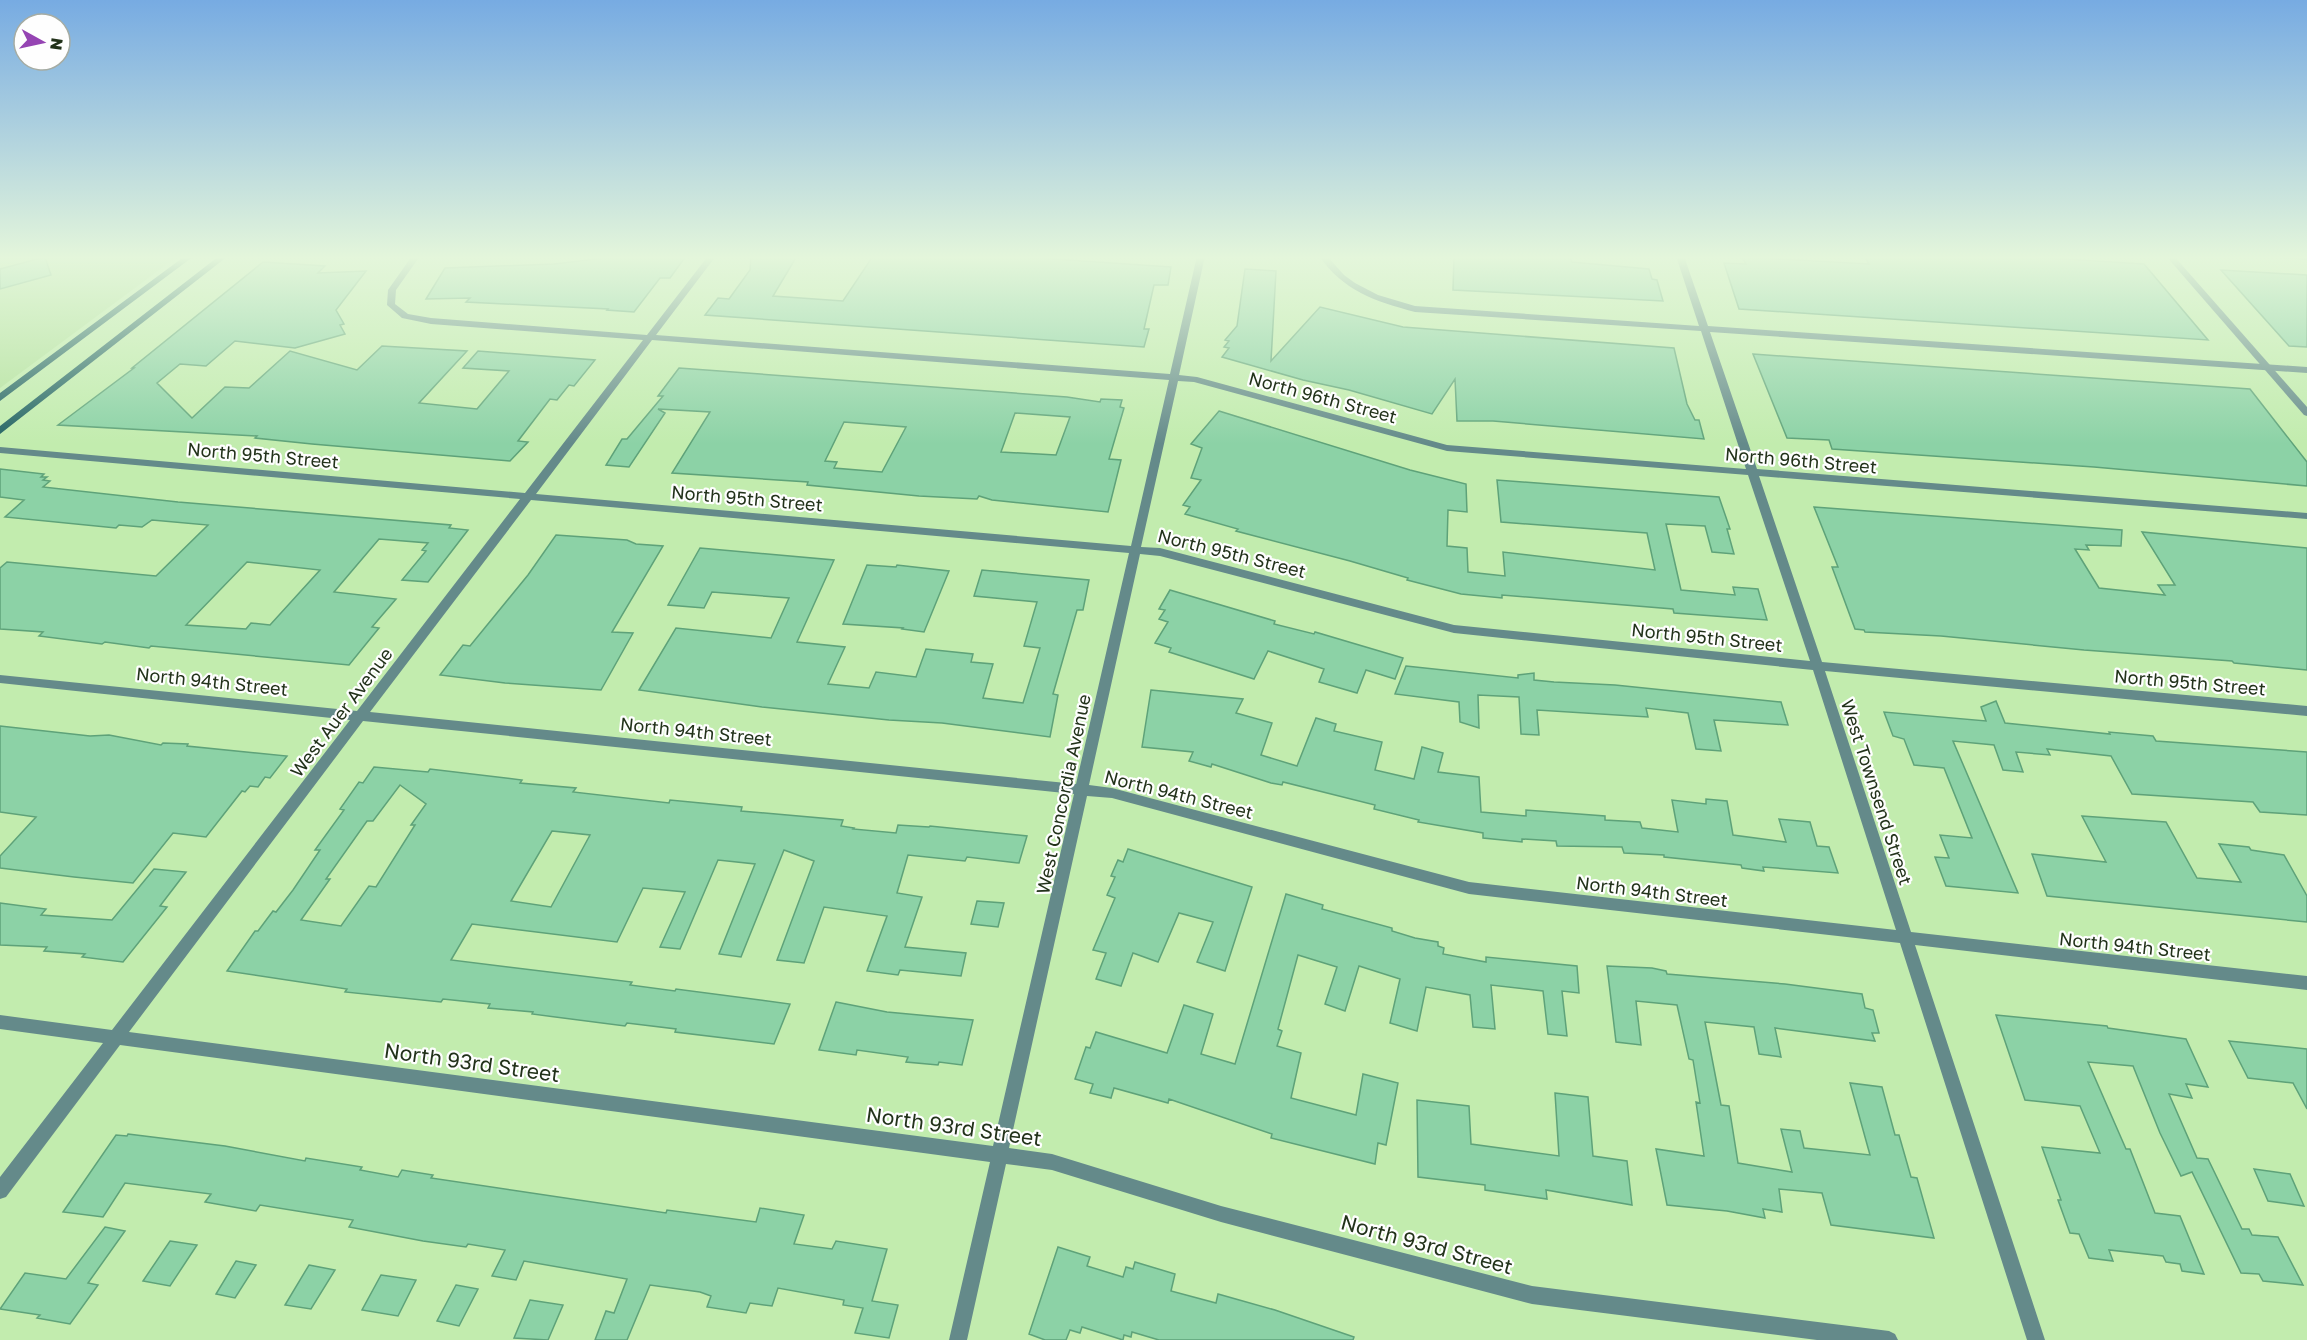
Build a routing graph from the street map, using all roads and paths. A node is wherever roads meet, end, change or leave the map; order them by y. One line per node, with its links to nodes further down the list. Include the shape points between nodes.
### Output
1 (106, 319): 14 (main road)
2 (144, 319): 16 (main road)
3 (418, 319): 10 (street, North 96th Street)
4 (665, 319): 10 (street, West Auer Avenue)
5 (1187, 319): 13 (street, West Concordia Avenue)
6 (1560, 319): 9 (street)
7 (1701, 319): 9 (street, West Townsend Street)
8 (2224, 319): 11 (street)
9 (1704, 328): 11 (street); 18 (street, West Townsend Street)
10 (651, 338): 13 (street, North 96th Street); 19 (street, West Auer Avenue)
11 (2267, 368): 12 (street); 15 (street)
12 (2307, 370)
13 (1174, 377): 18 (street, North 96th Street, via 1194,379 1447,448); 21 (street, West Concordia Avenue)
14 (0, 398)
15 (2307, 413)
16 (0, 431)
17 (0, 450): 19 (street, North 95th Street)
18 (1754, 472): 20 (street, North 96th Street); 22 (street, West Townsend Street)
19 (528, 497): 21 (street, North 95th Street); 25 (street, West Auer Avenue)
20 (2307, 516)
21 (1134, 549): 22 (street, North 95th Street, via 1160,552 1454,630); 26 (street, West Concordia Avenue)
22 (1818, 666): 24 (street, North 95th Street); 27 (street, West Townsend Street)
23 (0, 679): 25 (street, North 94th Street)
24 (2307, 711)
25 (362, 714): 26 (street, North 94th Street); 30 (street, West Auer Avenue)
26 (1083, 789): 27 (street, North 94th Street, via 1112,793 1469,888); 31 (street, West Concordia Avenue)
27 (1905, 939): 28 (street, North 94th Street); 35 (street, West Townsend Street)
28 (2307, 983)
29 (0, 1022): 30 (street, North 93rd Street)
30 (117, 1037): 31 (street, North 93rd Street); 32 (street, West Auer Avenue)
31 (999, 1155): 33 (street, West Concordia Avenue); 34 (street, North 93rd Street, via 1052,1162 1221,1214 1532,1295)
32 (0, 1191)
33 (958, 1340)
34 (1889, 1340)
35 (2036, 1340)

